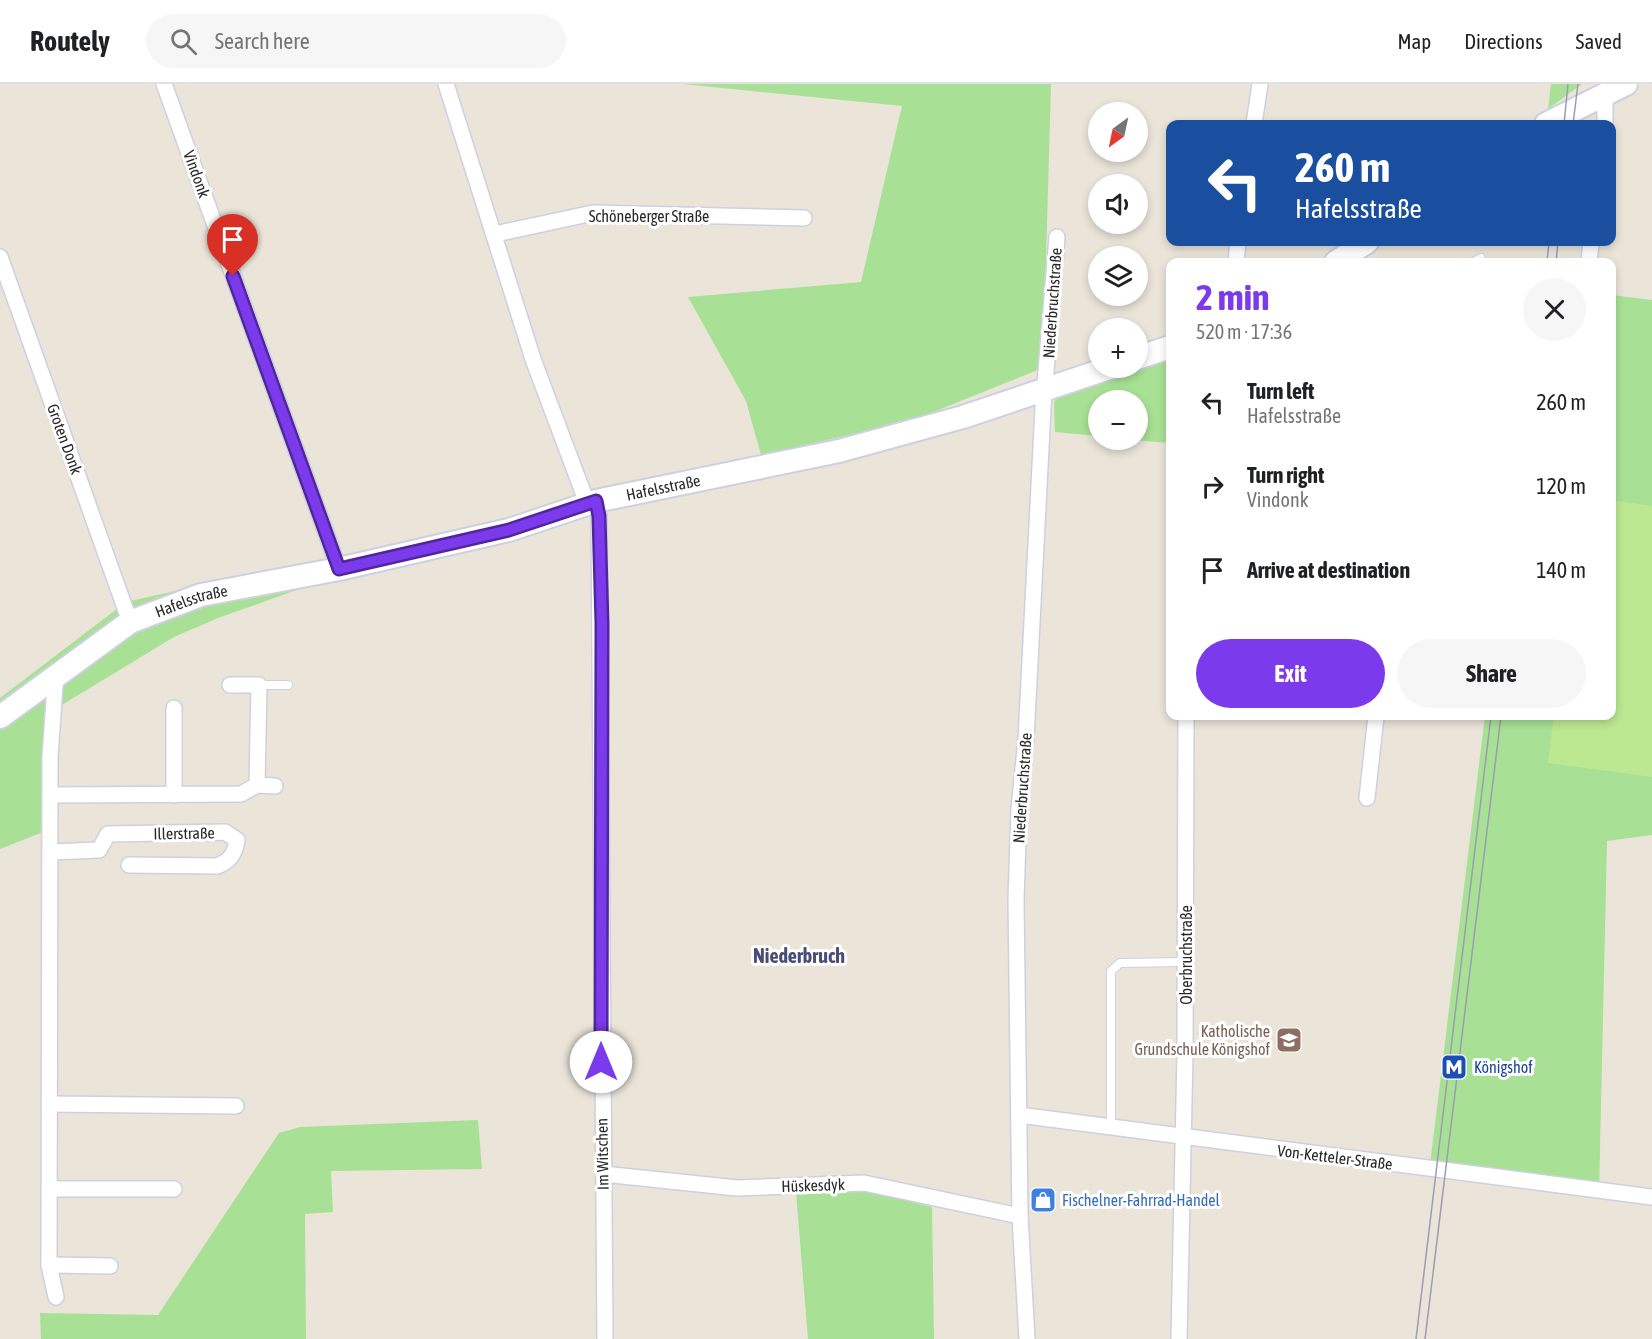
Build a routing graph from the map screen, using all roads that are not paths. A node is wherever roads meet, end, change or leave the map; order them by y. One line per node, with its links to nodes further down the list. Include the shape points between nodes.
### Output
1 (164, 84): 18 (street, Vindonk)
2 (446, 84): 10 (street)
3 (1260, 84): 6 (street)
4 (1626, 84): 5 (main road)
5 (1605, 95): 7 (main road); 8 (street)
6 (1255, 120)
7 (1554, 120)
8 (1605, 120)
9 (804, 218): 10 (street, Schöneberger Straße, via 593,213)
10 (495, 234): 17 (street, via 534,362)
11 (1057, 237): 16 (street, Niederbruchstraße)
12 (0, 257): 19 (street, Groten Donk)
13 (1166, 348): 14 (main road)
14 (1148, 354)
15 (1088, 375): 16 (main road, Hafelsstraße)
16 (1045, 389): 17 (main road, Hafelsstraße, via 963,417 839,451); 38 (street, Niederbruchstraße, via 1019,809)
17 (591, 502): 18 (main road, Hafelsstraße, via 509,530); 41 (street, Im Witschen, via 599,516 602,624)
18 (339, 569): 19 (main road, Hafelsstraße, via 201,595)
19 (130, 622): 20 (main road, Hafelsstraße)
20 (53, 678): 25 (main road, Hafelsstraße); 30 (street, via 56,685)
21 (230, 685): 23 (street)
22 (288, 685): 23 (lane)
23 (259, 686): 28 (street)
24 (174, 708): 31 (street)
25 (0, 717)
26 (1186, 720): 35 (street, Oberbruchstraße)
27 (1376, 720): 32 (street)
28 (257, 786): 29 (street); 31 (street, via 241,794)
29 (276, 786)
30 (50, 795): 31 (street); 33 (street)
31 (174, 795)
32 (1367, 798)
33 (51, 852): 34 (street, Illerstraße, via 99,850 108,834 225,832 237,840 235,852 226,863 217,866); 36 (street)
34 (129, 865)
35 (1185, 962): 39 (lane, via 1120,963 1112,971); 40 (street, Oberbruchstraße)
36 (49, 1104): 37 (street); 43 (street)
37 (236, 1106)
38 (1019, 1115): 39 (street, Von-Ketteler-Straße); 45 (street, Niederbruchstraße)
39 (1111, 1128): 40 (street, Von-Ketteler-Straße)
40 (1184, 1138): 44 (street, Von-Ketteler-Straße); 51 (street, Oberbruchstraße)
41 (603, 1174): 45 (street, Hüskesdyk, via 737,1188 864,1183); 49 (street, Im Witschen)
42 (174, 1189): 43 (street)
43 (49, 1190): 46 (street)
44 (1652, 1197)
45 (1020, 1216): 50 (street, Niederbruchstraße)
46 (49, 1265): 47 (street); 48 (street)
47 (110, 1266)
48 (56, 1297)
49 (604, 1339)
50 (1027, 1339)
51 (1179, 1339)

